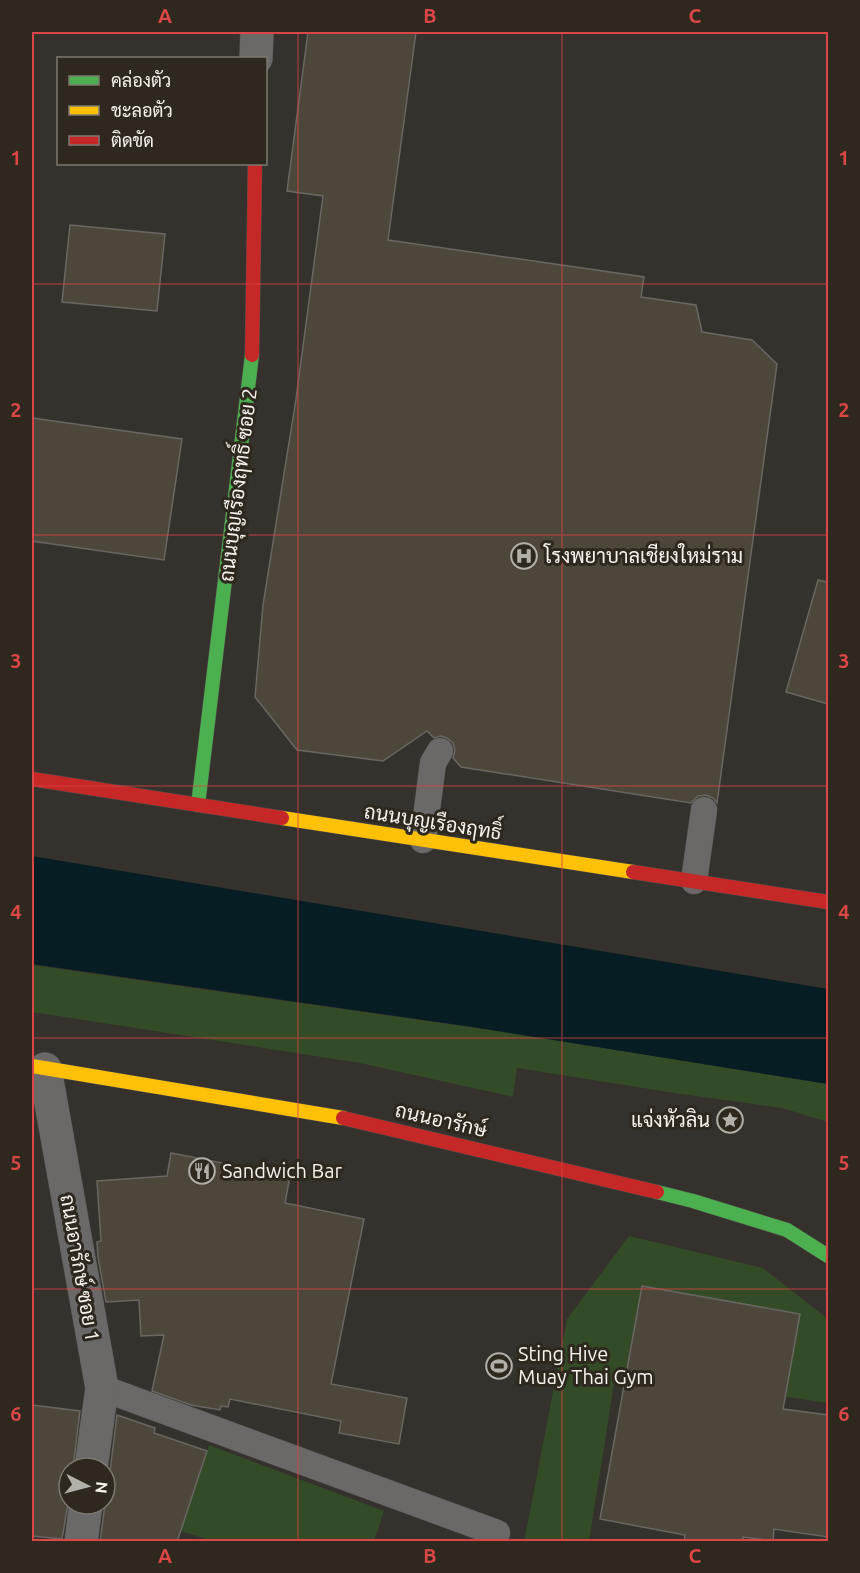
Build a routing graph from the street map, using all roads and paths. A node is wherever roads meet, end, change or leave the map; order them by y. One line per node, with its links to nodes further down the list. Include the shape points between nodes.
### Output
1 (257, 32): 2 (street)
2 (256, 57)
3 (255, 165): 6 (main road, ถนนบุญเรืองฤทธิ์ ซอย 2, via 252,368)
4 (440, 751): 8 (lane, via 433,763)
5 (32, 779): 6 (main road, ถนนบุญเรืองฤทธิ์)
6 (198, 806): 8 (main road, ถนนบุญเรืองฤทธิ์)
7 (704, 810): 9 (lane)
8 (423, 840): 9 (main road, ถนนบุญเรืองฤทธิ์)
9 (694, 881): 10 (main road, ถนนบุญเรืองฤทธิ์)
10 (828, 902)
11 (38, 1067): 12 (main road, ถนนอารักษ์, via 353,1120 513,1157 693,1201 787,1230); 13 (street, ถนนอารักษ์ ซอย 1)
12 (828, 1256)
13 (102, 1388): 14 (street, ถนนอารักษ์ ซอย 1); 16 (lane)
14 (93, 1456)
15 (84, 1516): 17 (street)
16 (497, 1533)
17 (81, 1542)

